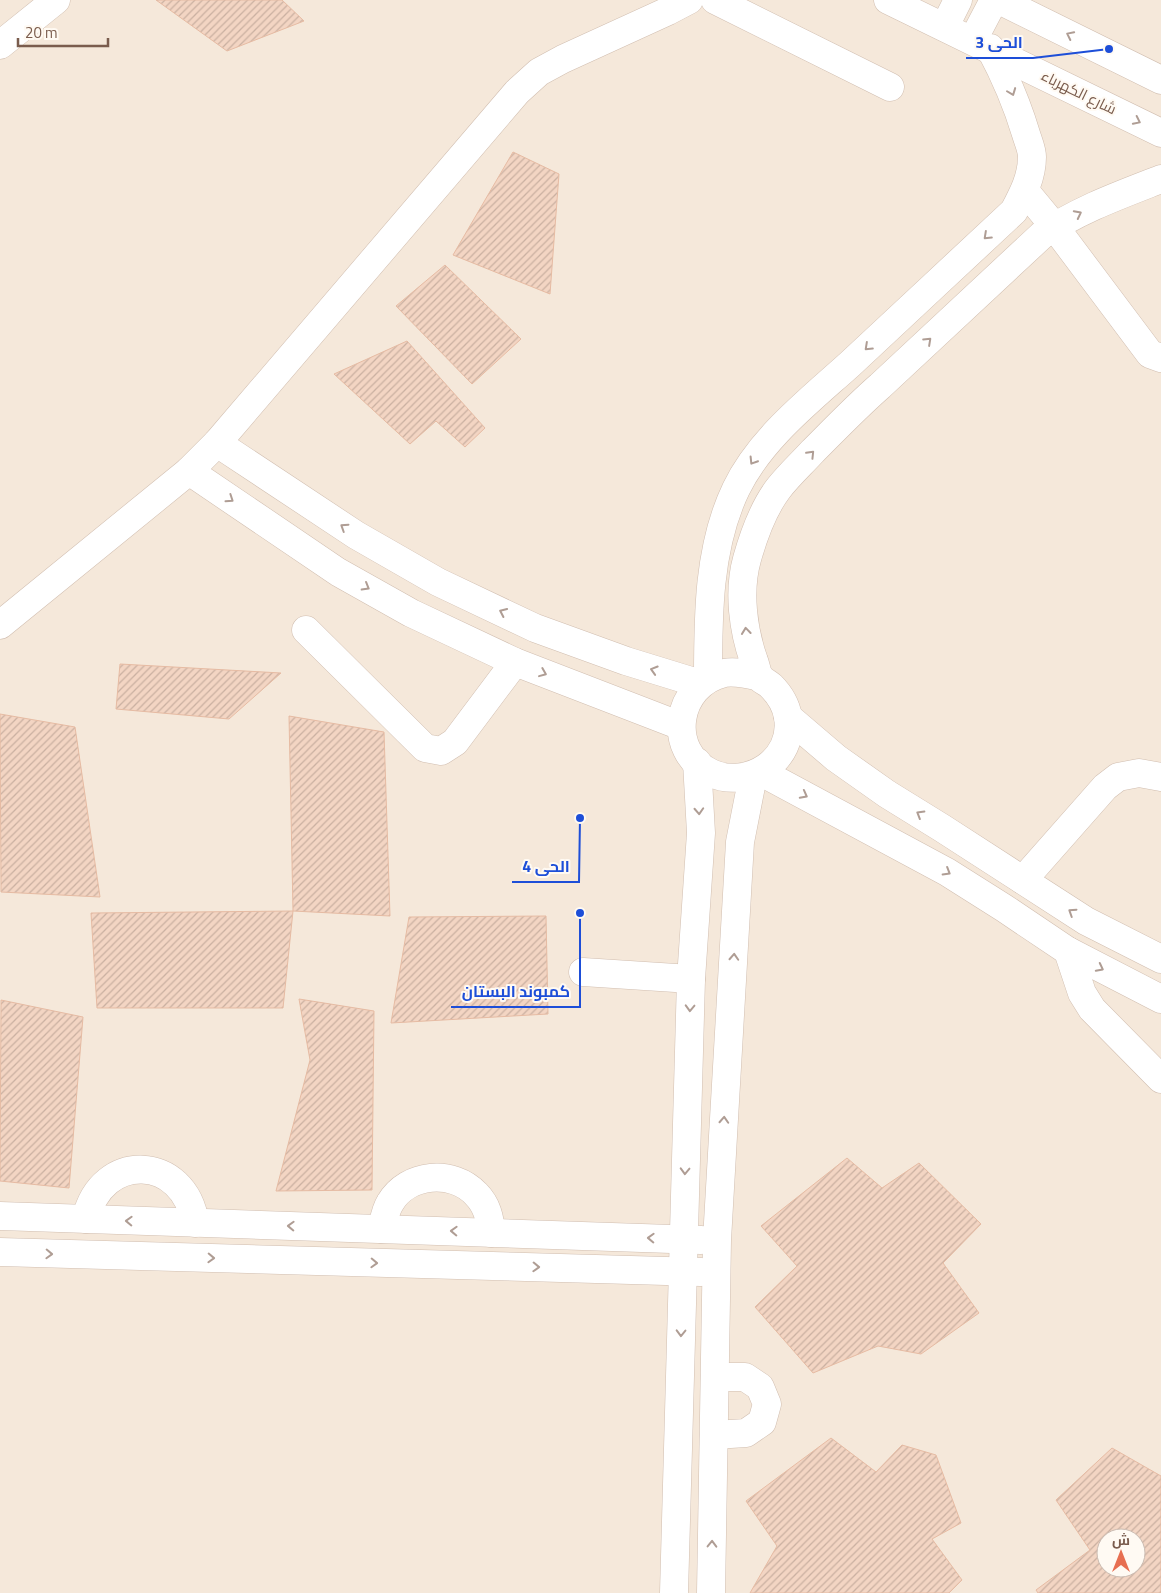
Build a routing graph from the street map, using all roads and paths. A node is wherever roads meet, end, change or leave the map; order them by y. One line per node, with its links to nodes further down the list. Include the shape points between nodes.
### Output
1 (56, 0): 10 (street)
2 (689, 0): 18 (street, via 562,59 539,72 517,92)
3 (716, 0): 12 (street)
4 (888, 0): 8 (street, شارع الكهرباء)
5 (958, 0): 8 (street)
6 (994, 0): 9 (street)
7 (999, 0): 11 (street, one-way to 7)
8 (945, 26): 9 (street, شارع الكهرباء)
9 (982, 44): 13 (street, شارع الكهرباء, one-way to 13); 15 (street, one-way to 15, via 1007,81 1032,155)
10 (0, 45)
11 (1161, 80)
12 (890, 87)
13 (1161, 133)
14 (1161, 179): 16 (street, one-way to 14, via 1110,198)
15 (1025, 191): 16 (street); 24 (street, one-way to 24, via 1014,211 760,451 736,489 720,530 712,583)
16 (1054, 226): 17 (street, via 1150,354); 23 (street, one-way to 16, via 746,640 742,600 746,561 759,523 778,489 848,416)
17 (1161, 358)
18 (217, 444): 19 (street); 24 (street, one-way to 18, via 626,661 535,628 438,582 356,535)
19 (189, 471): 20 (street); 22 (street, one-way to 22, via 338,572 411,613)
20 (0, 625)
21 (306, 630): 22 (street, via 425,748 442,751 455,742)
22 (515, 662): 26 (street, one-way to 26)
23 (760, 677): 24 (street, via 725,673); 25 (street, via 778,694)
24 (705, 682): 26 (street, via 690,696)
25 (788, 717): 28 (street, via 789,730 784,747 775,761); 30 (street, one-way to 25, via 887,794 836,758)
26 (682, 726): 27 (street, via 686,746)
27 (697, 762): 28 (street, via 709,772 723,777 738,779); 34 (street, one-way to 34, via 700,833)
28 (757, 774): 31 (street, one-way to 31, via 947,872); 43 (street, one-way to 28, via 740,842)
29 (1161, 777): 30 (street, via 1139,773 1118,777 1105,787)
30 (1022, 880): 32 (street, one-way to 30, via 1086,921)
31 (1068, 951): 35 (street, one-way to 35); 36 (street, via 1082,992 1092,1008)
32 (1161, 960)
33 (582, 972): 34 (street)
34 (691, 979): 42 (street, one-way to 42)
35 (1161, 999)
36 (1161, 1079)
37 (0, 1216): 38 (street)
38 (86, 1219): 39 (street, one-way to 38); 39 (street, via 95,1194 104,1184 122,1173 142,1170 169,1177 180,1186 194,1211)
39 (196, 1223): 40 (street, one-way to 39)
40 (382, 1229): 41 (street, one-way to 40); 41 (street, via 388,1208 400,1191 425,1178 438,1177 452,1179 476,1194 490,1218)
41 (491, 1233): 42 (street, one-way to 41)
42 (683, 1239): 43 (street); 45 (street)
43 (718, 1240): 46 (street)
44 (0, 1252): 45 (street, one-way to 45)
45 (682, 1271): 46 (street); 49 (street, one-way to 49)
46 (717, 1273): 47 (street)
47 (715, 1377): 48 (street); 48 (street, via 745,1377 760,1387 767,1404 762,1422 746,1433)
48 (714, 1435): 50 (street, one-way to 48)
49 (674, 1593)
50 (711, 1593)

